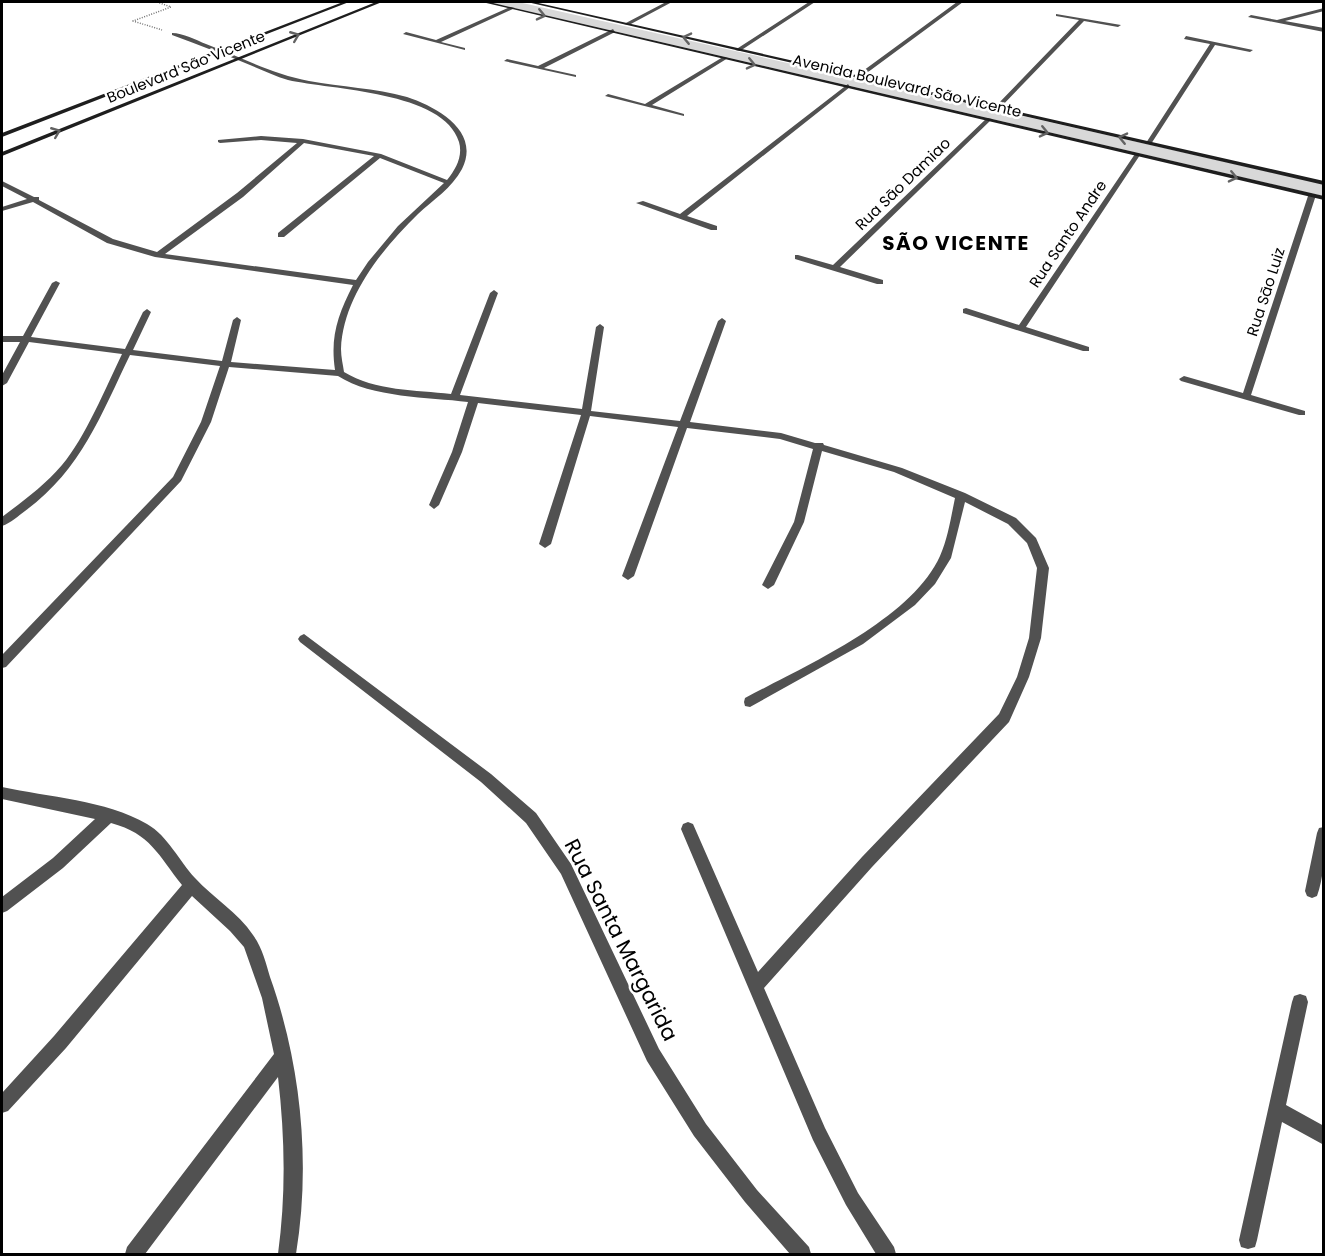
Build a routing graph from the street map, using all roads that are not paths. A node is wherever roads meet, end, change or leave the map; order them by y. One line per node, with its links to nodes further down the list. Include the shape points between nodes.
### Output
1 (346, 2): 26 (street, Boulevard São Vicente)
2 (379, 2): 27 (street, Boulevard São Vicente, one-way to 2)
3 (484, 2): 8 (street, Avenida Boulevard São Vicente)
4 (529, 2): 14 (street, Avenida Boulevard São Vicente)
5 (669, 2): 14 (street)
6 (812, 2): 24 (street)
7 (960, 2): 32 (street)
8 (512, 8): 17 (street, Avenida Boulevard São Vicente, one-way to 17); 21 (street)
9 (1323, 9): 13 (street)
10 (1058, 15): 12 (street)
11 (1251, 17): 13 (street)
12 (1083, 19): 15 (street); 36 (street)
13 (1277, 22): 16 (street)
14 (627, 24): 24 (street, Avenida Boulevard São Vicente, one-way to 14)
15 (1118, 25)
16 (1323, 30)
17 (613, 31): 28 (street, Avenida Boulevard São Vicente); 30 (street)
18 (174, 34): 26 (street)
19 (406, 34): 21 (street)
20 (1186, 38): 22 (street)
21 (436, 42): 23 (street)
22 (1214, 43): 25 (street); 42 (street)
23 (464, 49)
24 (738, 50): 32 (street, Avenida Boulevard São Vicente)
25 (1250, 50)
26 (216, 51): 27 (street); 39 (street, Boulevard São Vicente)
27 (239, 58): 43 (street, Boulevard São Vicente, one-way to 27); 47 (street, via 287,77 403,97 442,117 463,140 464,155 457,172)
28 (725, 58): 33 (street, Avenida Boulevard São Vicente, one-way to 33); 35 (street)
29 (507, 60): 30 (street)
30 (539, 68): 31 (street)
31 (574, 76)
32 (858, 77): 36 (street, Avenida Boulevard São Vicente)
33 (848, 86): 38 (street, Avenida Boulevard São Vicente); 54 (street)
34 (608, 96): 35 (street)
35 (646, 106): 37 (street)
36 (996, 109): 42 (street, Avenida Boulevard São Vicente, one-way to 36)
37 (682, 115)
38 (989, 119): 44 (street, Avenida Boulevard São Vicente, one-way to 44); 59 (street, Rua Sāo Damiao)
39 (2, 135)
40 (220, 141): 41 (street)
41 (303, 141): 45 (street); 57 (street, via 240,195)
42 (1149, 143): 46 (street, Avenida Boulevard São Vicente)
43 (2, 154)
44 (1137, 154): 49 (street, Avenida Boulevard São Vicente, one-way to 49); 69 (street, Rua Santo Andre)
45 (379, 155): 47 (street); 56 (street)
46 (1323, 181)
47 (447, 182): 62 (street, via 386,241)
48 (2, 183): 51 (street)
49 (1312, 195): 50 (street, Avenida Boulevard São Vicente); 79 (street, Rua Sāo Luiz)
50 (1323, 198)
51 (36, 199): 53 (street); 57 (street, via 110,241)
52 (640, 203): 54 (street)
53 (2, 209)
54 (681, 217): 55 (street)
55 (714, 228)
56 (281, 235)
57 (158, 255): 62 (street)
58 (798, 256): 59 (street)
59 (835, 268): 60 (street)
60 (880, 282)
61 (56, 283): 71 (street)
62 (357, 283): 75 (street, via 336,350)
63 (494, 293): 78 (street)
64 (966, 311): 69 (street)
65 (147, 312): 73 (street)
66 (237, 320): 74 (street)
67 (722, 321): 83 (street)
68 (600, 327): 82 (street)
69 (1022, 328): 72 (street)
70 (2, 339): 71 (street)
71 (25, 339): 73 (street); 77 (street)
72 (1086, 349)
73 (126, 351): 74 (street); 87 (street, via 85,438 67,466 38,496)
74 (227, 364): 75 (street); 92 (street, via 195,450 177,479)
75 (340, 373): 78 (street, via 376,388)
76 (1184, 379): 79 (street)
77 (2, 383)
78 (455, 396): 80 (street)
79 (1246, 397): 81 (street)
80 (474, 399): 82 (street); 86 (street)
81 (1302, 413)
82 (586, 414): 83 (street); 88 (street)
83 (684, 425): 84 (street, via 781,436); 89 (street)
84 (819, 445): 85 (street); 90 (street, via 799,522)
85 (962, 496): 93 (street, via 945,558 924,591 887,623); 101 (street, via 1012,521 1032,542 1043,568 1035,638 1023,677 1004,718)
86 (434, 505)
87 (2, 522)
88 (545, 544)
89 (628, 576)
90 (768, 585)
91 (304, 639): 110 (street, Rua Santa Margarida, via 486,777 531,818 566,869 653,1055 676,1093 714,1149)
92 (2, 663)
93 (750, 702)
94 (2, 793): 95 (street)
95 (108, 816): 98 (street, via 143,829); 100 (street, via 58,863)
96 (688, 829): 101 (street)
97 (1323, 833): 99 (street)
98 (191, 885): 103 (street, via 223,911 249,942 268,990); 104 (street)
99 (1312, 891)
100 (2, 906)
101 (756, 986): 111 (street, via 819,1134 852,1199)
102 (1300, 1002): 105 (street)
103 (284, 1055): 108 (street); 109 (street, via 293,1173)
104 (2, 1106)
105 (1276, 1109): 106 (street); 107 (street)
106 (1323, 1136)
107 (1248, 1240)
108 (134, 1254)
109 (287, 1254)
110 (802, 1254)
111 (887, 1254)

